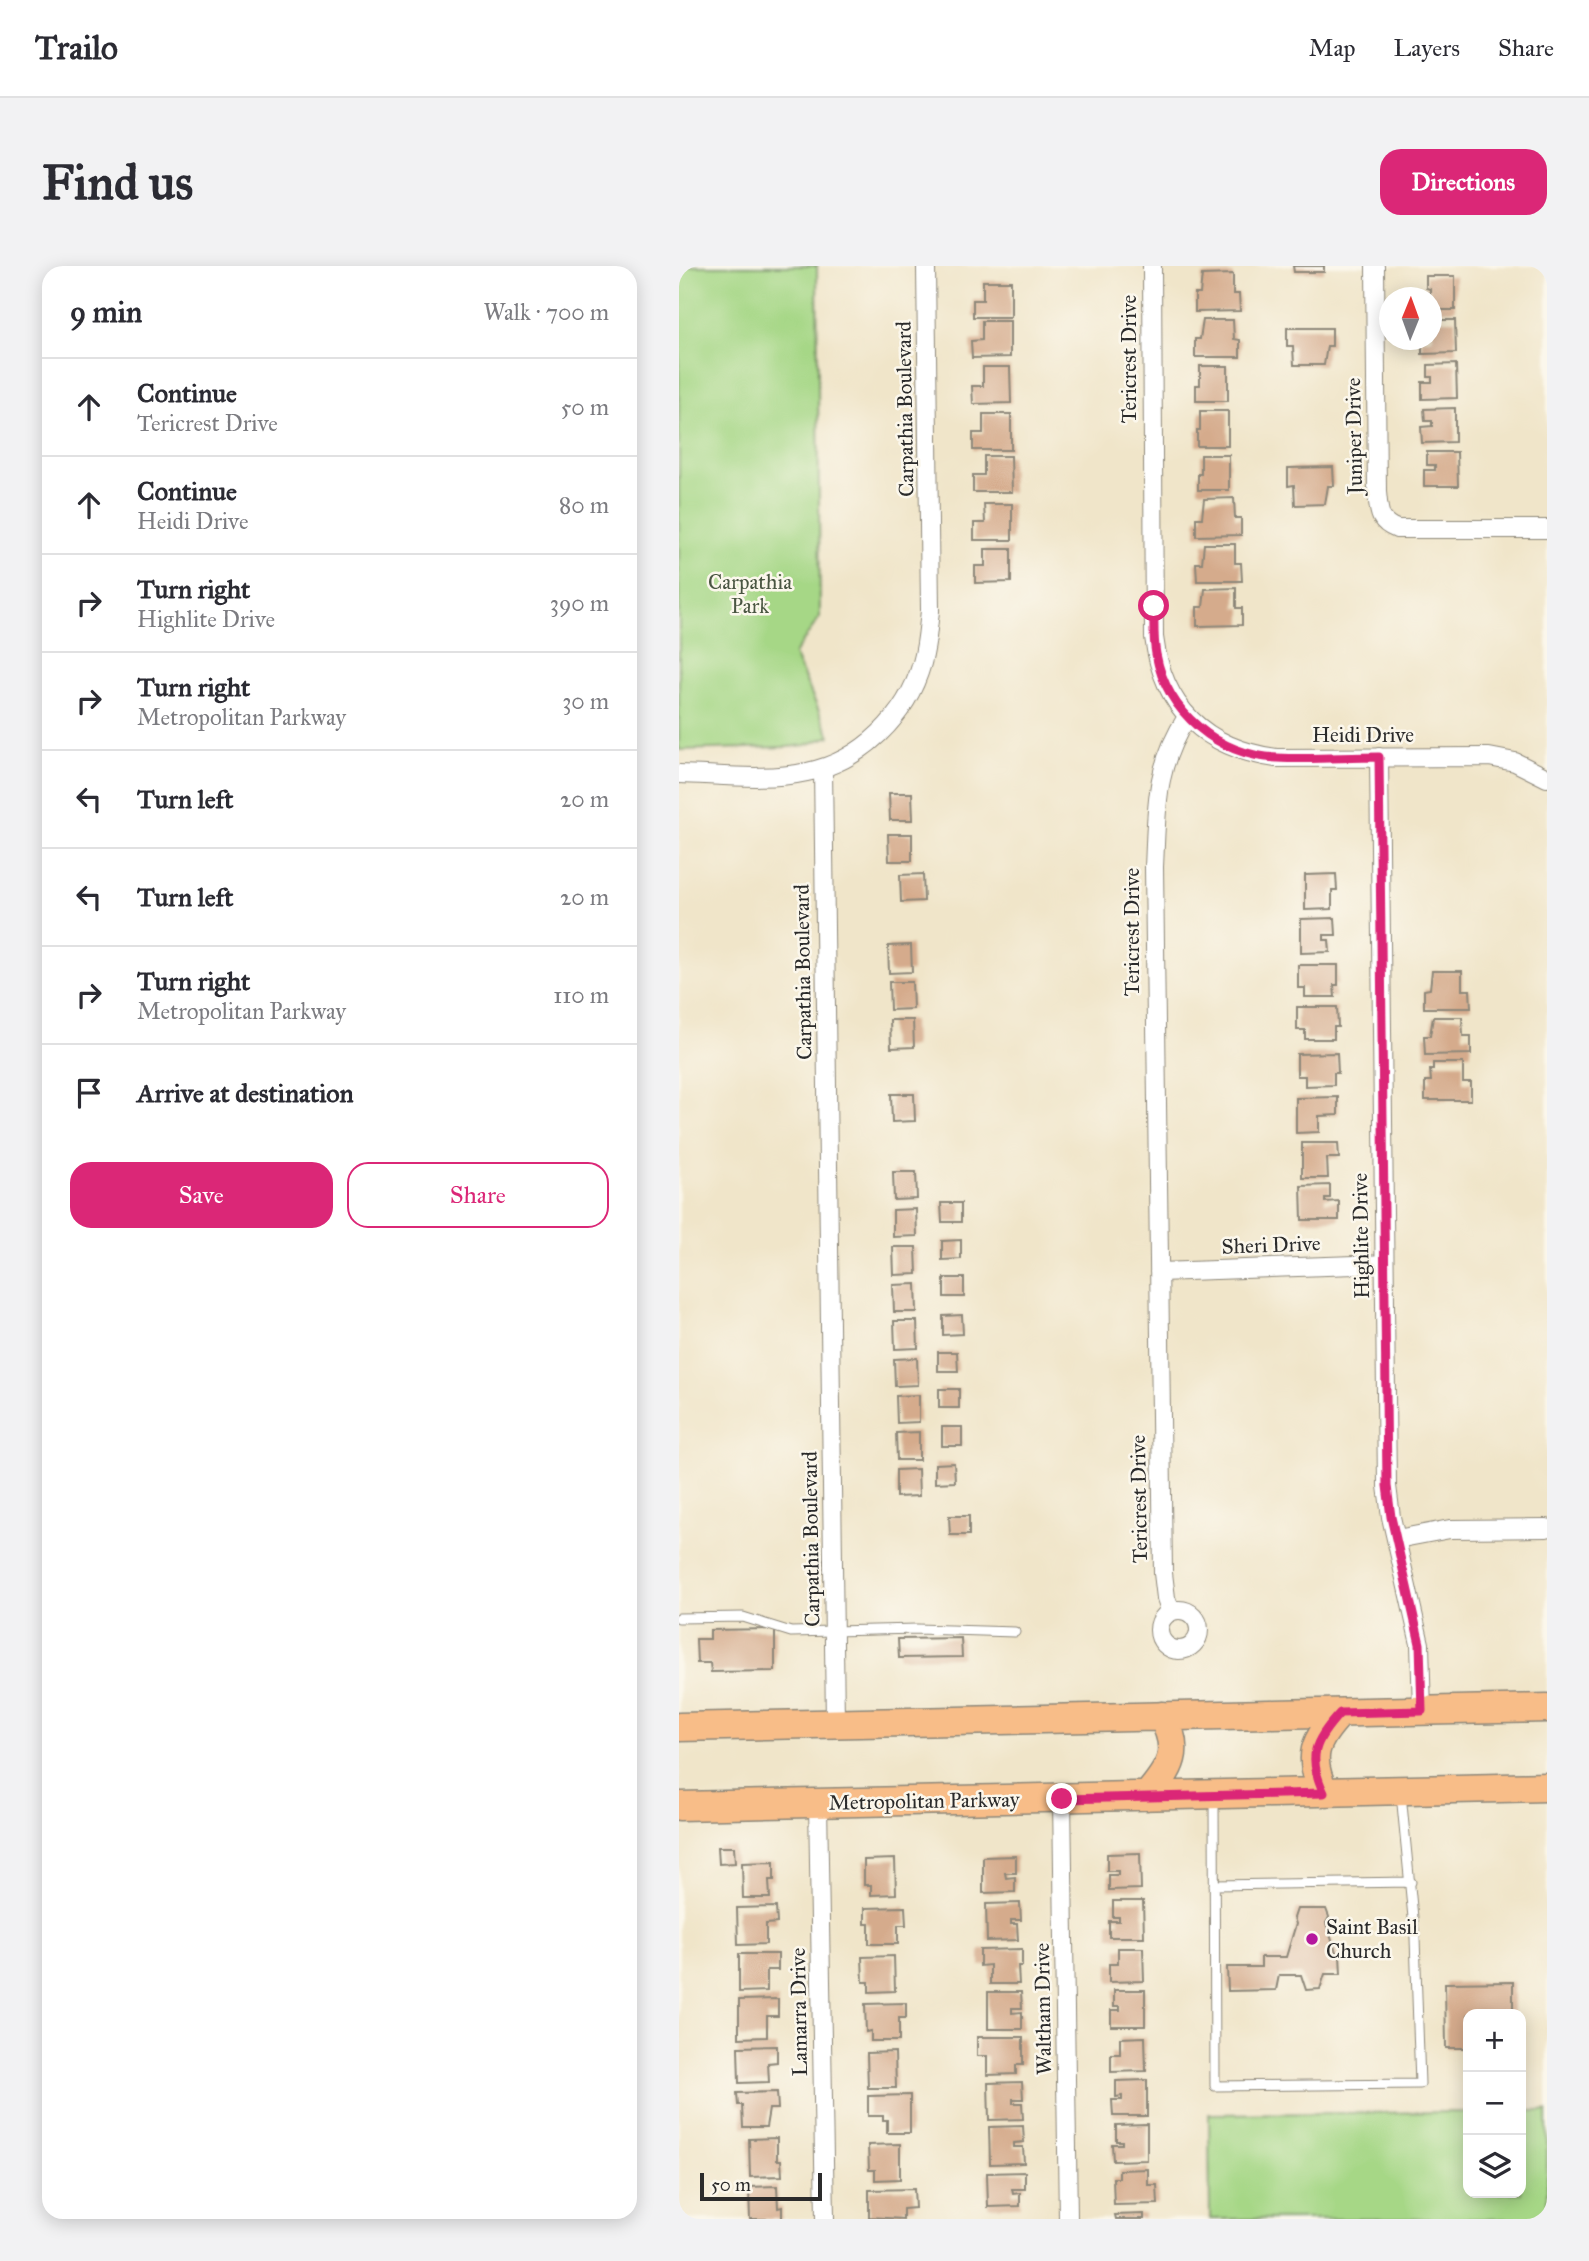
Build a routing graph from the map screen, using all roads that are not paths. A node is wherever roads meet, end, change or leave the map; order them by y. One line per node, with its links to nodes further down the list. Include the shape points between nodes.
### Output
1 (926, 266): 7 (street, Carpathia Boulevard, via 927,645 916,682 890,723 860,750)
2 (1151, 266): 5 (street, Tericrest Drive, via 1154,637 1165,682)
3 (1375, 266): 4 (street, Juniper Drive, via 1381,518 1397,530)
4 (1547, 530)
5 (1187, 717): 6 (street, Heidi Drive, via 1221,743 1258,755); 11 (street, Tericrest Drive, via 1173,739 1161,777 1154,867)
6 (1379, 757): 9 (street, Heidi Drive, via 1489,757 1515,762); 10 (street, Highlite Drive)
7 (823, 768): 8 (street, via 779,775); 16 (street, Carpathia Boulevard)
8 (679, 774)
9 (1547, 778)
10 (1384, 1264): 11 (street, Sheri Drive); 13 (street, Highlite Drive, via 1387,1486)
11 (1159, 1272): 14 (street, Tericrest Drive, via 1163,1573)
12 (1547, 1528): 13 (street, via 1450,1529)
13 (1397, 1539): 19 (street, Highlite Drive, via 1420,1644)
14 (1171, 1612)
15 (679, 1618): 16 (lane, via 743,1617 791,1632)
16 (835, 1632): 17 (lane); 22 (street, Carpathia Boulevard)
17 (1014, 1632)
18 (1547, 1708): 19 (main road)
19 (1422, 1711): 20 (main road)
20 (1340, 1713): 21 (main road); 26 (main road, via 1315,1751)
21 (1162, 1716): 22 (main road); 27 (main road, via 1171,1731 1173,1756)
22 (835, 1723): 23 (main road)
23 (679, 1727)
24 (1547, 1787): 25 (main road, Metropolitan Parkway)
25 (1401, 1790): 26 (main road, Metropolitan Parkway); 32 (lane)
26 (1324, 1793): 28 (main road, Metropolitan Parkway)
27 (1147, 1796): 28 (main road, Metropolitan Parkway); 29 (main road, Metropolitan Parkway)
28 (1214, 1796): 33 (lane)
29 (1062, 1799): 30 (main road, Metropolitan Parkway); 35 (street, Waltham Drive)
30 (818, 1803): 31 (main road, Metropolitan Parkway); 34 (street, Lamarra Drive)
31 (679, 1806)
32 (1411, 1882): 33 (lane); 33 (lane, via 1420,2084 1215,2086)
33 (1215, 1885)
34 (825, 2219)
35 (1068, 2219)

